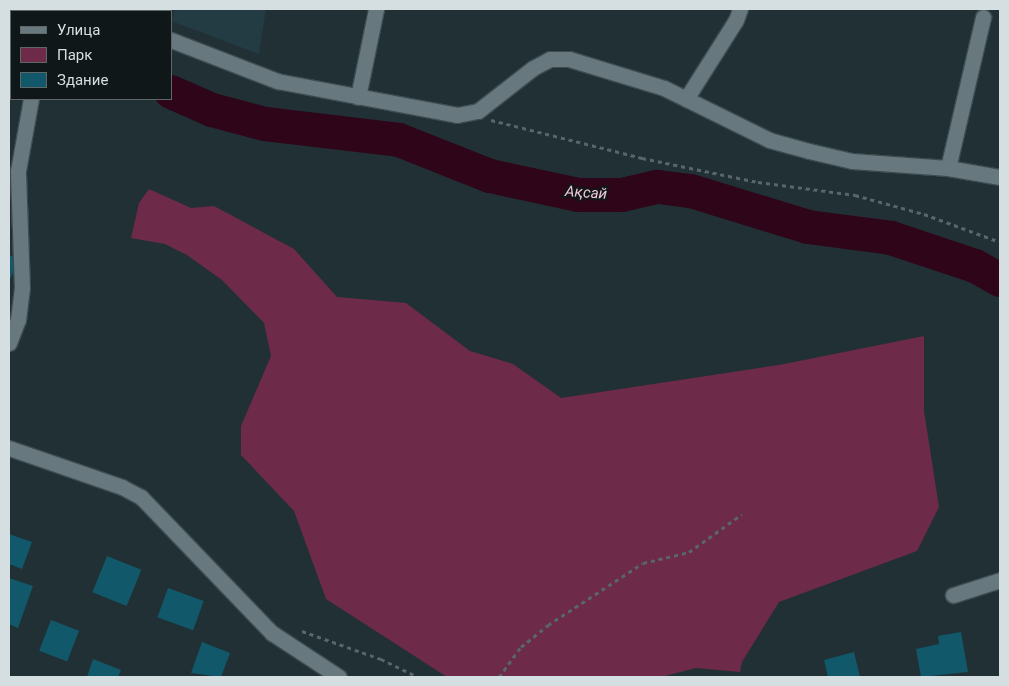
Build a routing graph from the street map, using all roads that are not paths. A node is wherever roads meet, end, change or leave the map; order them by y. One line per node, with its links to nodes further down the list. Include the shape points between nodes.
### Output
1 (376, 9): 5 (street)
2 (740, 9): 6 (street)
3 (983, 17): 8 (street)
4 (172, 40): 5 (street, via 277,81)
5 (358, 97): 6 (street, via 457,115 478,111 533,68 550,60 569,59 664,88)
6 (686, 99): 8 (street, via 769,140 809,151 852,161)
7 (31, 100): 9 (street)
8 (948, 168): 10 (street)
9 (13, 170): 11 (street, via 22,288 18,320)
10 (1000, 177)
11 (9, 343)
12 (9, 448): 15 (street, via 122,487 141,497 272,633)
13 (1000, 580): 14 (street)
14 (953, 595)
15 (339, 677)

